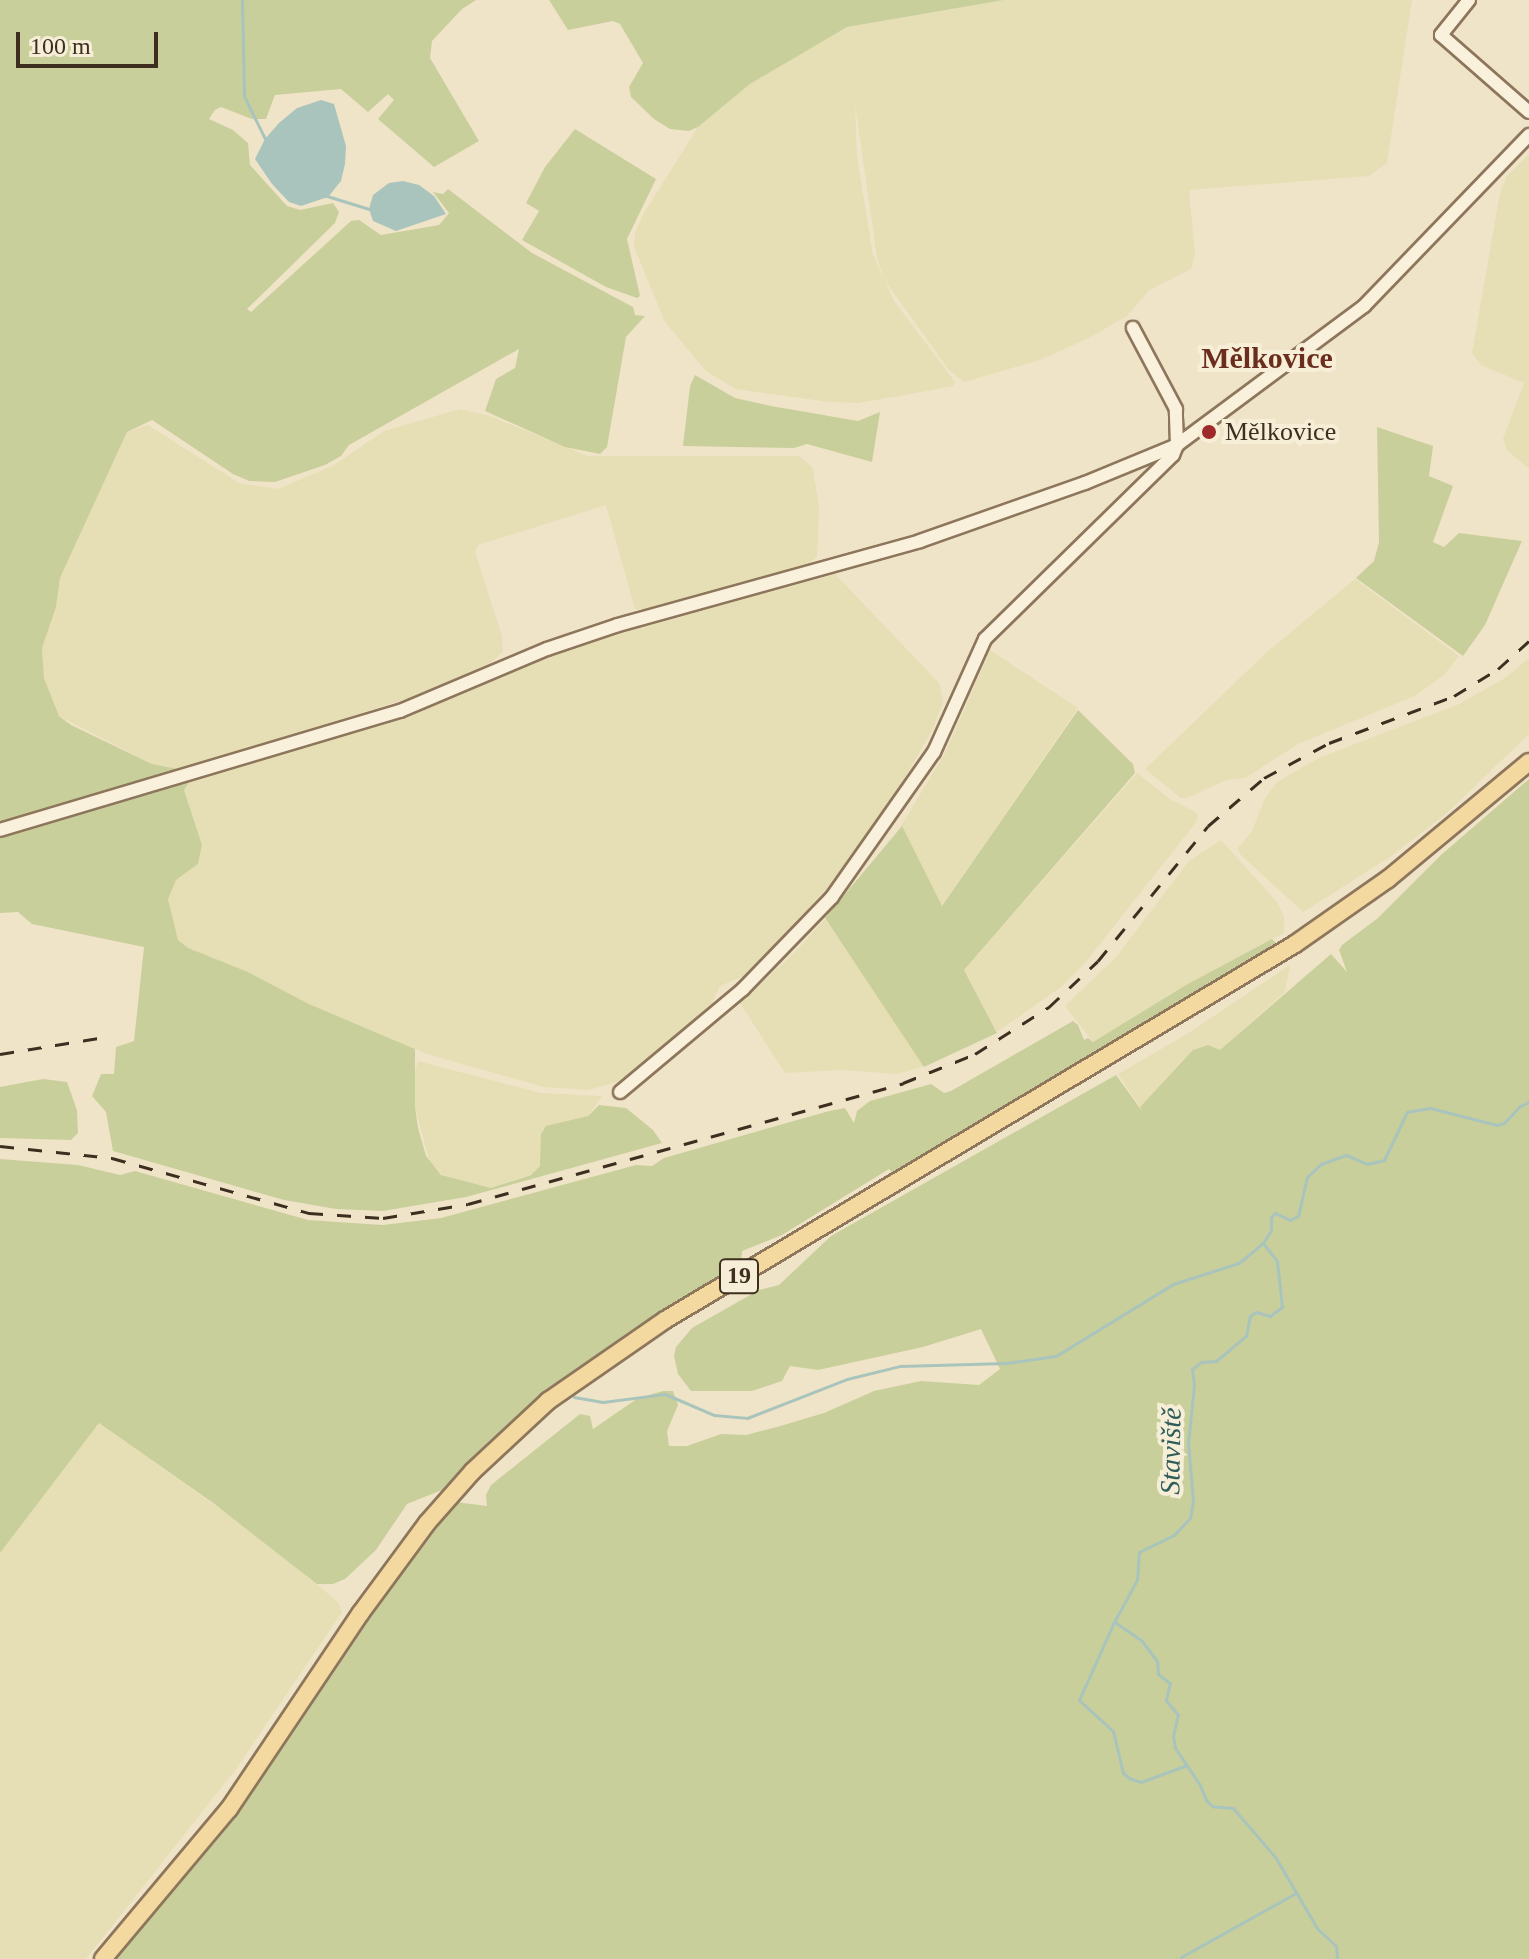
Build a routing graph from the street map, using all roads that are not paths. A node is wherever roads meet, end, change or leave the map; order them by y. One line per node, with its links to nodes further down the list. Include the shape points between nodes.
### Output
1 (1469, 0): 2 (street, via 1441,35)
2 (1529, 112)
3 (1529, 135): 5 (street, via 1364,306)
4 (1133, 328): 5 (street, via 1176,409)
5 (1177, 445): 7 (street, via 920,541 561,644 400,711); 8 (street, via 1173,455 985,639 934,752 832,897 743,989)
6 (1529, 762): 9 (main road, 19, via 1420,854 1295,944 665,1320 548,1401 427,1523 229,1809)
7 (0, 830)
8 (620, 1092)
9 (103, 1959)

